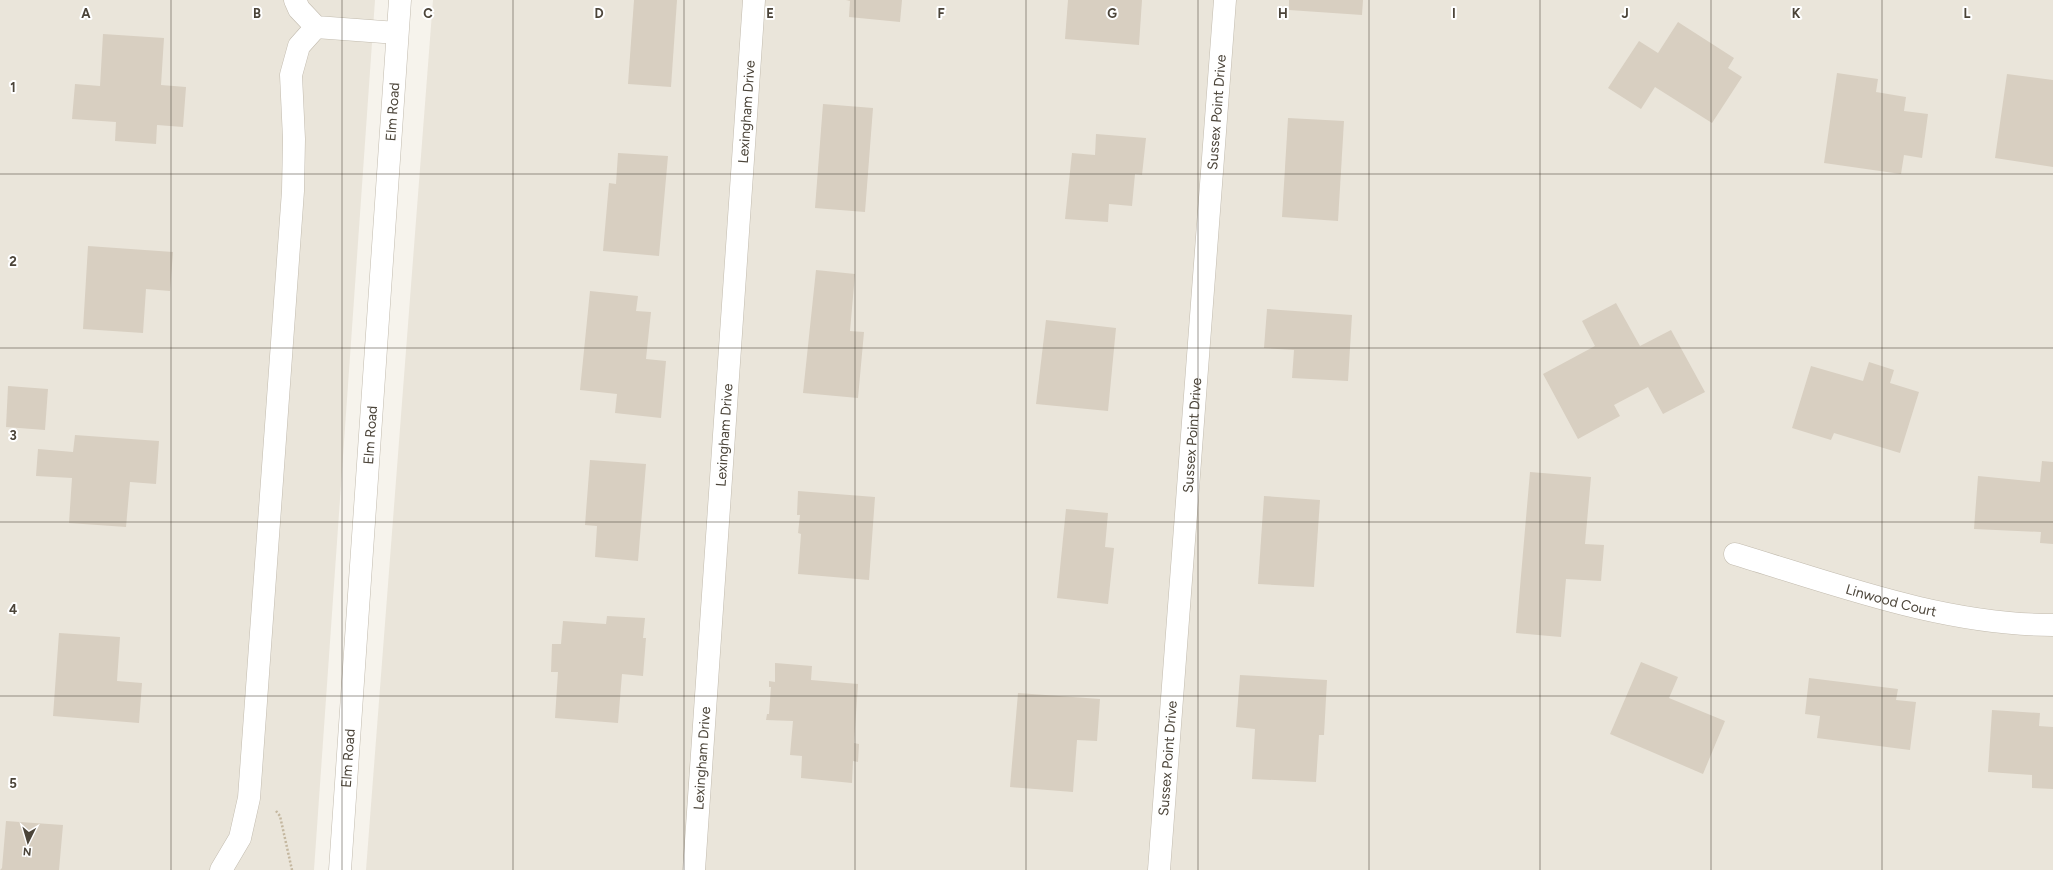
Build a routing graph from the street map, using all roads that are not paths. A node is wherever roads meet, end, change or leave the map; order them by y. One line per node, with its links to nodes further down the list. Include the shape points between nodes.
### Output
1 (295, 0): 5 (street, via 299,9)
2 (400, 0): 6 (street, Elm Road)
3 (754, 0): 11 (street, Lexingham Drive)
4 (1225, 0): 12 (street, Sussex Point Drive)
5 (316, 27): 6 (street); 9 (street, via 299,46 291,75 294,191 249,798 240,838)
6 (397, 33): 10 (street, Elm Road)
7 (1735, 554): 8 (street, Linwood Court, via 1885,599 1960,616)
8 (2053, 625)
9 (221, 870)
10 (340, 870)
11 (694, 870)
12 (1160, 870)

